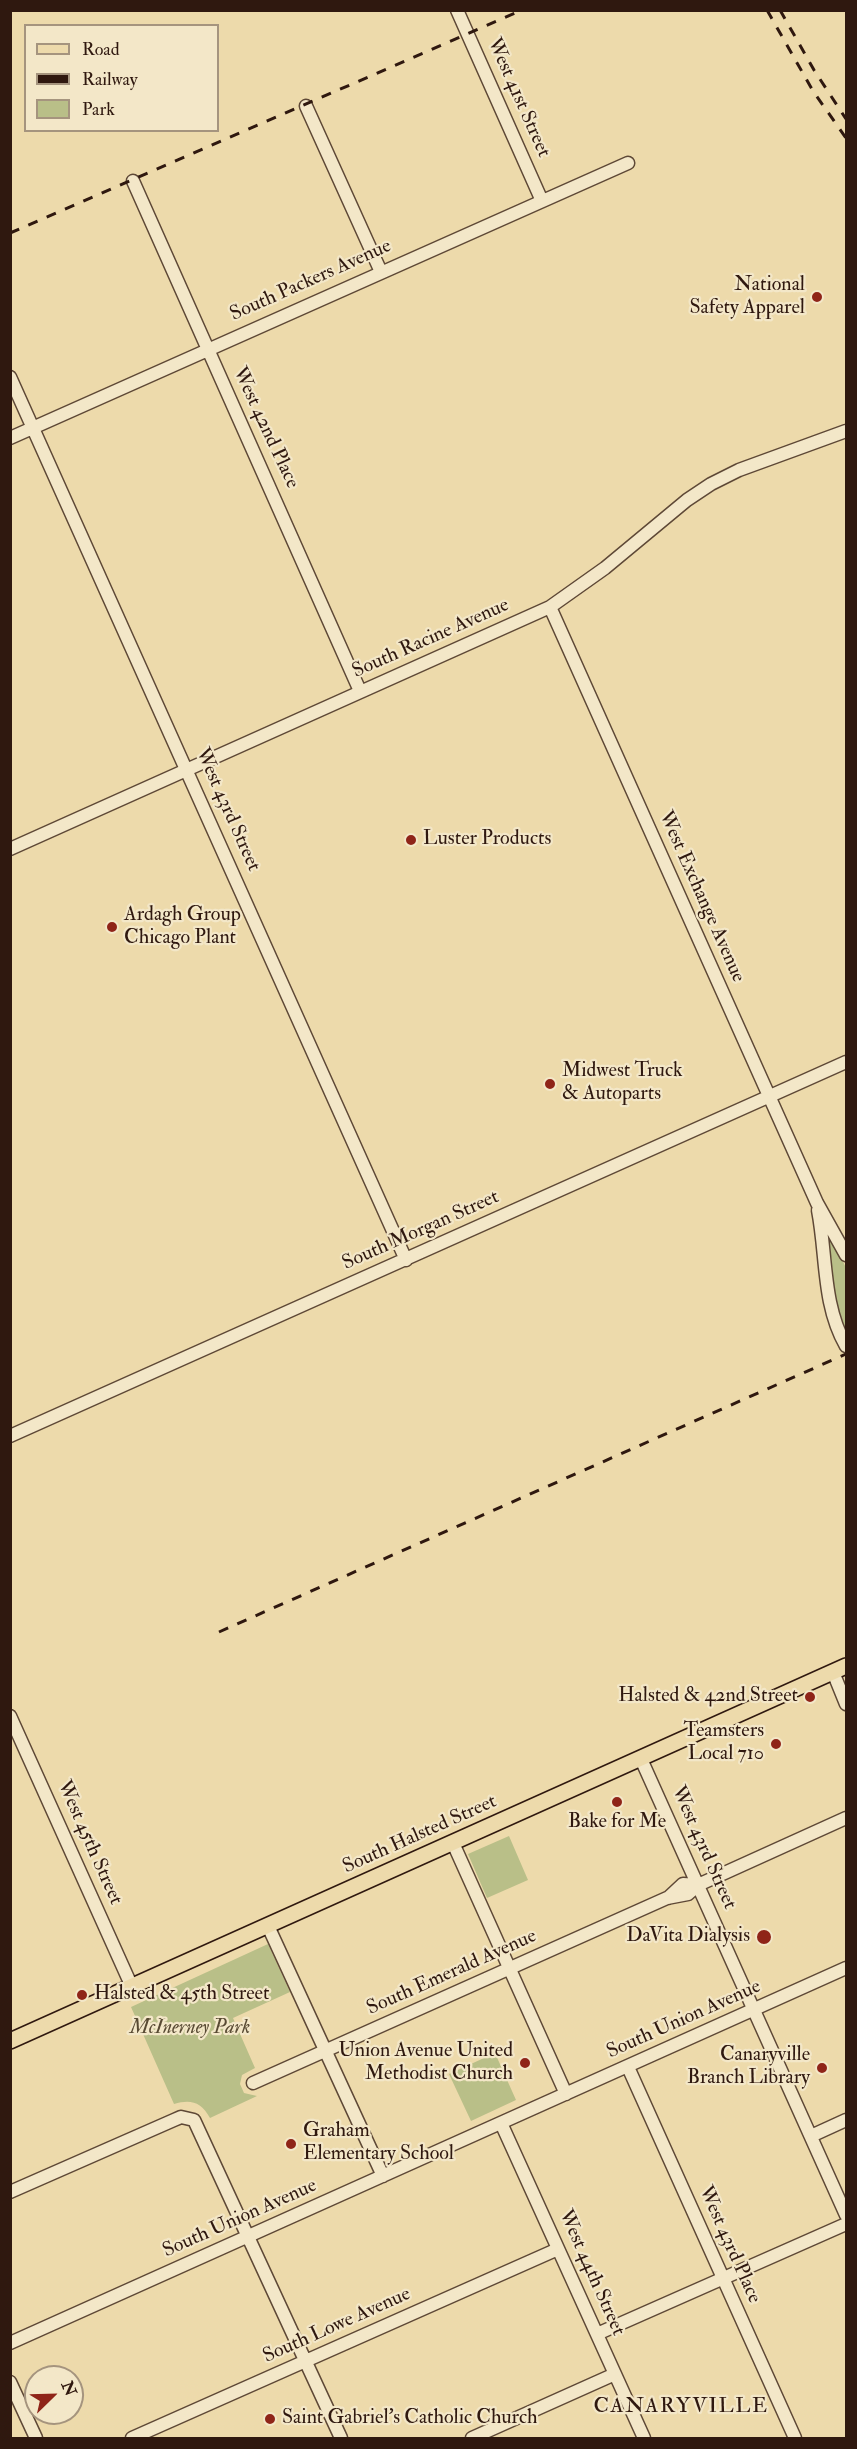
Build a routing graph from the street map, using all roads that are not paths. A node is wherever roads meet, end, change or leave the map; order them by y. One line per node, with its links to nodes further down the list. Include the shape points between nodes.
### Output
1 (457, 10): 5 (street, West 41st Street)
2 (306, 106): 6 (street)
3 (628, 163): 5 (street, South Packers Avenue)
4 (133, 181): 7 (street, West 42nd Place)
5 (542, 201): 6 (street, South Packers Avenue)
6 (381, 272): 7 (street, South Packers Avenue)
7 (207, 349): 9 (street, South Packers Avenue); 13 (street, West 42nd Place)
8 (10, 377): 9 (street, West 43rd Street)
9 (33, 428): 11 (street, South Packers Avenue); 14 (street, West 43rd Street)
10 (846, 431): 12 (street, South Racine Avenue, via 711,484)
11 (10, 438)
12 (550, 607): 13 (street, South Racine Avenue); 17 (street, West Exchange Avenue)
13 (360, 692): 14 (street, South Racine Avenue)
14 (188, 769): 15 (street, South Racine Avenue); 20 (street, West 43rd Street)
15 (10, 849)
16 (846, 1062): 17 (street, South Morgan Street)
17 (769, 1096): 18 (street, West Exchange Avenue); 20 (street, South Morgan Street)
18 (817, 1203): 19 (street, West Exchange Avenue); 21 (street, West Exchange Avenue, via 825,1281 832,1313)
19 (846, 1255)
20 (406, 1260): 22 (street, South Morgan Street)
21 (846, 1346)
22 (10, 1436)
23 (840, 1670): 24 (street); 26 (main road, South Halsted Street)
24 (846, 1704)
25 (10, 1716): 33 (street, West 45th Street)
26 (641, 1759): 28 (main road, South Halsted Street); 29 (street, West 43rd Street)
27 (846, 1818): 29 (street, South Emerald Avenue)
28 (453, 1843): 30 (main road, South Halsted Street); 32 (street)
29 (698, 1885): 32 (street, South Emerald Avenue, via 683,1884 667,1898); 34 (street, West 43rd Street)
30 (268, 1926): 33 (main road, South Halsted Street); 36 (street)
31 (846, 1968): 34 (street, South Union Avenue)
32 (509, 1969): 36 (street, South Emerald Avenue); 39 (street)
33 (132, 1987): 35 (main road, South Halsted Street)
34 (754, 2010): 37 (street, South Union Avenue); 42 (street, West 43rd Street)
35 (10, 2041)
36 (325, 2051): 38 (street, South Emerald Avenue); 43 (street)
37 (628, 2067): 39 (street, South Union Avenue); 49 (street, West 43rd Place)
38 (253, 2083)
39 (566, 2094): 41 (street, South Union Avenue)
40 (846, 2120): 42 (street)
41 (501, 2123): 43 (street, South Union Avenue); 48 (street, West 44th Street)
42 (811, 2136): 45 (street, West 43rd Street)
43 (383, 2176): 47 (street, South Union Avenue)
44 (10, 2192): 47 (street, via 174,2120 187,2118 198,2126)
45 (846, 2215)
46 (846, 2223): 49 (street)
47 (249, 2236): 51 (street, South Union Avenue); 52 (street)
48 (558, 2249): 50 (street, West 44th Street); 52 (street, South Lowe Avenue)
49 (723, 2278): 50 (street); 61 (street, West 43rd Place)
50 (597, 2334): 53 (street, West 44th Street)
51 (10, 2343)
52 (306, 2361): 57 (street, South Lowe Avenue); 58 (street)
53 (615, 2374): 55 (street); 60 (street, West 44th Street)
54 (10, 2382): 56 (street)
55 (492, 2434): 59 (street)
56 (36, 2439)
57 (132, 2439)
58 (340, 2439)
59 (472, 2439)
60 (644, 2439)
61 (795, 2439)

